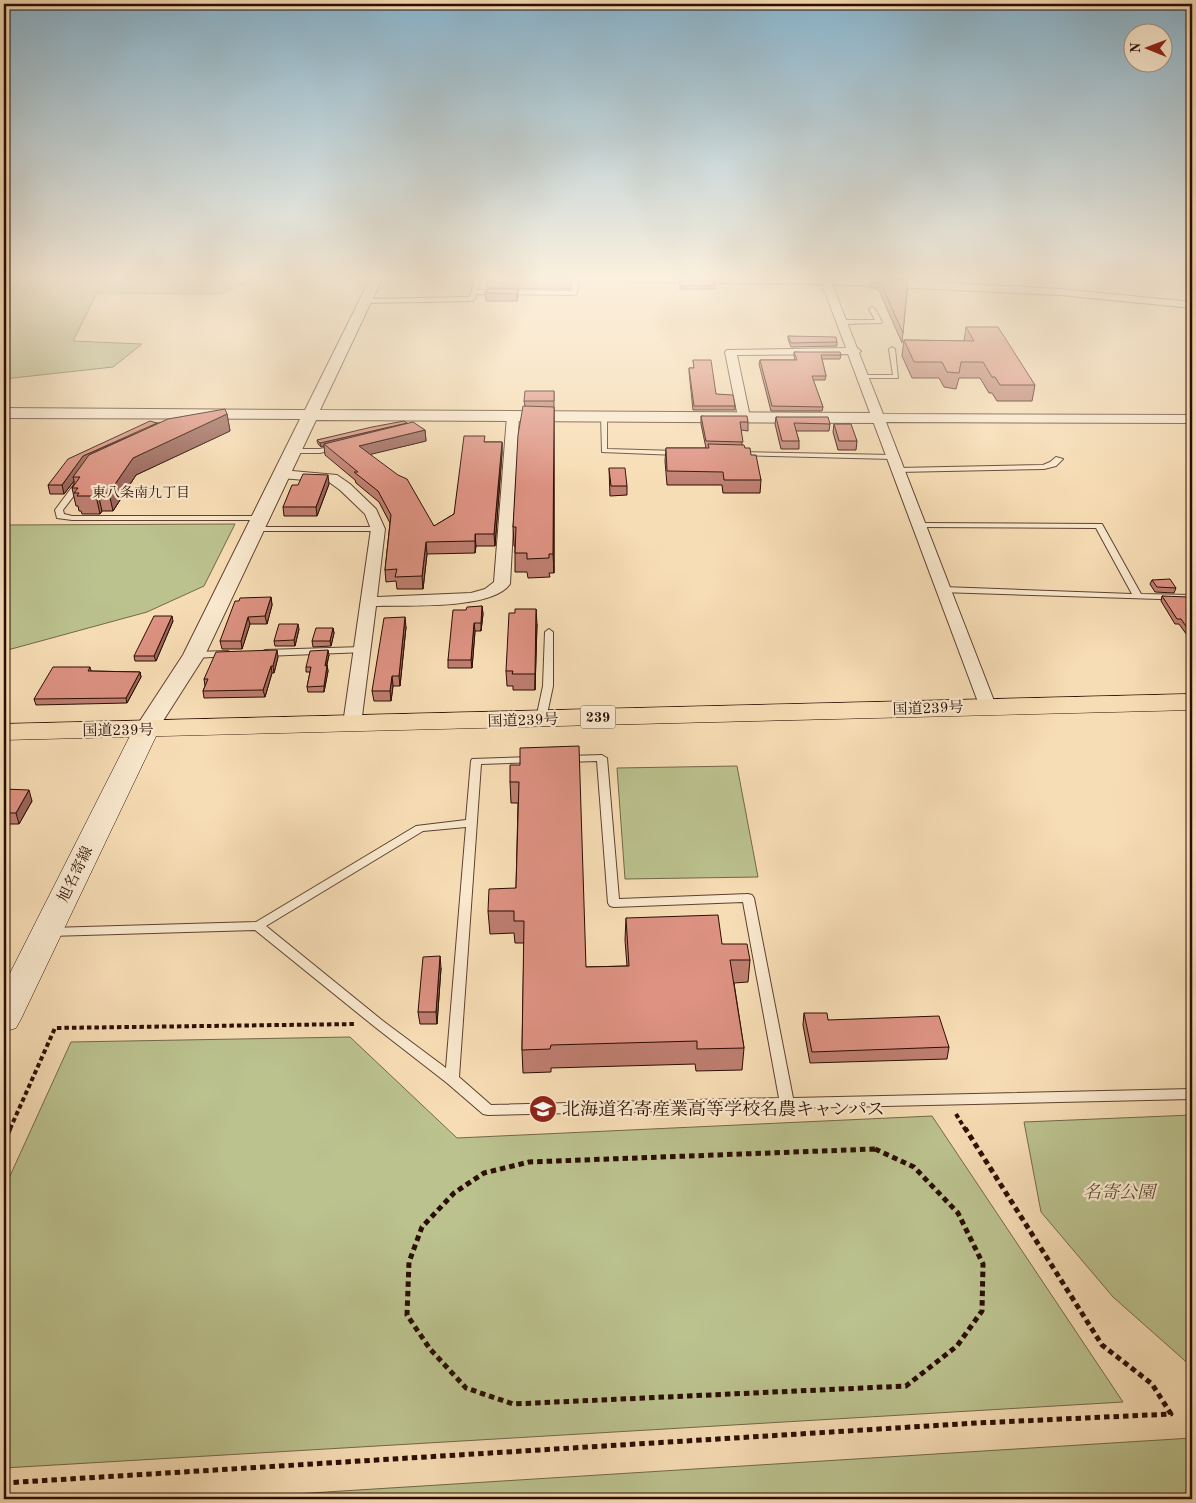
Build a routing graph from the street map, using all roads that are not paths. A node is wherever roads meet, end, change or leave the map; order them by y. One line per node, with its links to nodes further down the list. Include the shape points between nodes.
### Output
1 (342, 347): 7 (street)
2 (853, 347): 4 (street)
3 (892, 349): 5 (lane, via 896,377)
4 (855, 351): 5 (street); 10 (street, via 731,352)
5 (864, 377): 11 (street)
6 (4, 413): 7 (street, via 182,419)
7 (310, 416): 8 (street, via 421,419); 14 (street)
8 (513, 416): 9 (street); 27 (street, via 502,584 472,598)
9 (604, 416): 10 (street); 15 (lane, via 604,452)
10 (744, 417): 11 (street)
11 (878, 418): 12 (street); 18 (street)
12 (1192, 419)
13 (347, 445): 14 (lane, via 320,451)
14 (292, 451): 19 (street)
15 (684, 453)
16 (734, 454): 18 (lane)
17 (1059, 459): 18 (lane, via 1044,467)
18 (896, 464): 22 (street)
19 (281, 474): 21 (street); 23 (street, via 332,478 371,512)
20 (84, 476): 21 (lane, via 59,510 60,516)
21 (256, 523): 23 (lane); 32 (street)
22 (919, 525): 24 (street); 25 (lane, via 1099,526)
23 (378, 529): 27 (street)
24 (943, 590): 25 (lane); 34 (street)
25 (1138, 596): 26 (lane)
26 (1192, 598)
27 (368, 602): 29 (street)
28 (549, 632): 35 (lane, via 548,686)
29 (362, 650): 30 (lane); 36 (street)
30 (253, 653)
31 (234, 654): 32 (lane)
32 (194, 655): 37 (street)
33 (1192, 702): 34 (highway, 国道239号 / 239)
34 (987, 706): 35 (highway, 国道239号 / 239)
35 (541, 719): 36 (highway, 国道239号 / 239)
36 (352, 724): 37 (highway, 国道239号 / 239)
37 (146, 730): 38 (highway, 国道239号 / 239); 41 (main road, 旭名寄線)
38 (4, 732)
39 (471, 823): 40 (lane, via 420,828); 43 (lane); 45 (lane, via 476,761 602,758 614,903 748,898)
40 (258, 926): 41 (lane); 43 (lane)
41 (46, 933): 42 (main road, 旭名寄線)
42 (4, 1019)
43 (452, 1079): 45 (lane, via 488,1110)
44 (1192, 1094): 45 (lane)
45 (787, 1104)

